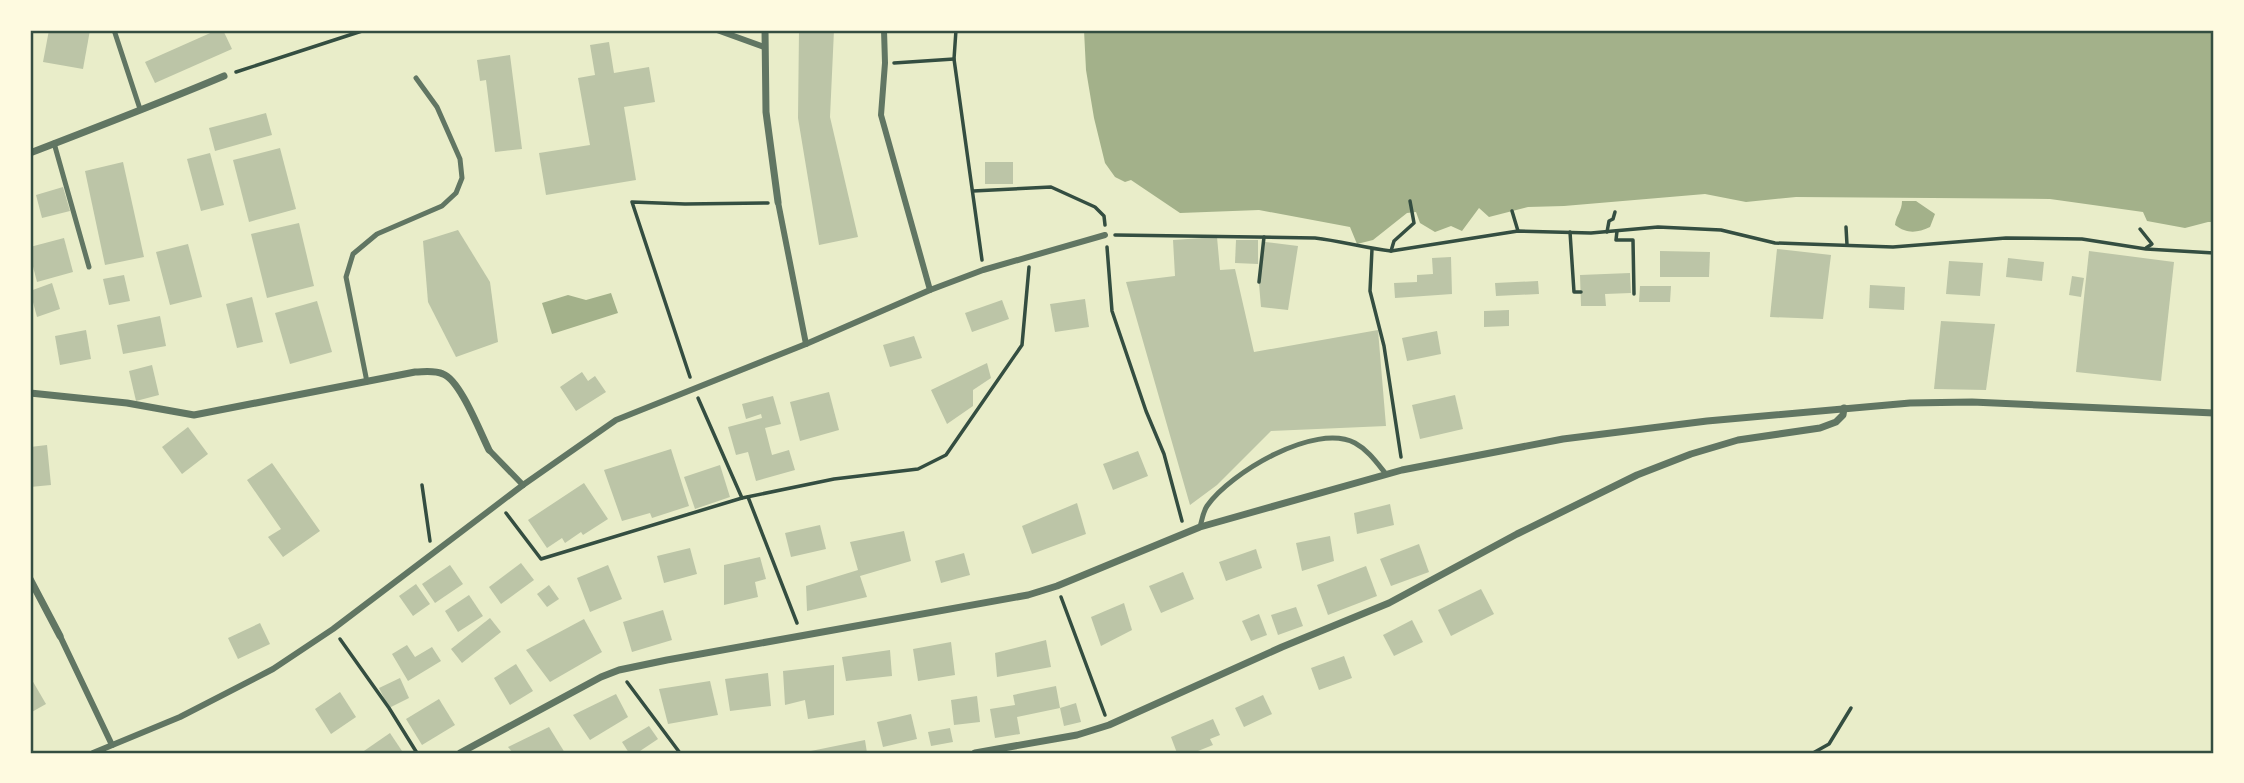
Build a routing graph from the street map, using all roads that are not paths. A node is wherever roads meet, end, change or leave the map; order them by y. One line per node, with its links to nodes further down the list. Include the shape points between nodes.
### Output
1 (114, 30): 8 (lane)
2 (717, 30): 5 (street)
3 (765, 30): 5 (street)
4 (884, 30): 14 (street, via 881,114)
5 (764, 47): 11 (street, via 766,112)
6 (224, 76): 8 (street)
7 (416, 78): 16 (lane, via 437,107 460,159 462,178 456,193 442,206 377,234 353,254 346,277)
8 (140, 109): 9 (street)
9 (54, 144): 10 (street); 13 (lane)
10 (30, 153)
11 (778, 202): 15 (street)
12 (1105, 235): 14 (street)
13 (89, 267)
14 (930, 289): 15 (street)
15 (806, 344): 22 (street, via 615,421)
16 (367, 382): 17 (street, via 194,415); 20 (street, via 432,371 449,377)
17 (30, 393)
18 (1844, 408): 19 (street, via 1972,402); 21 (street, via 1563,439); 29 (street, via 1836,422 1820,428 1738,440 1637,475 1389,603 1109,725)
19 (2214, 413)
20 (489, 450): 22 (street)
21 (1386, 474): 23 (street); 23 (lane, via 1355,443 1340,439 1286,448 1257,462 1217,494 1205,509)
22 (523, 485): 26 (street, via 273,669 180,717)
23 (1200, 527): 28 (street, via 1028,595 619,670)
24 (30, 579): 25 (street)
25 (60, 636): 26 (street)
26 (112, 745): 27 (street)
27 (93, 753)
28 (460, 753)
29 (975, 753)

